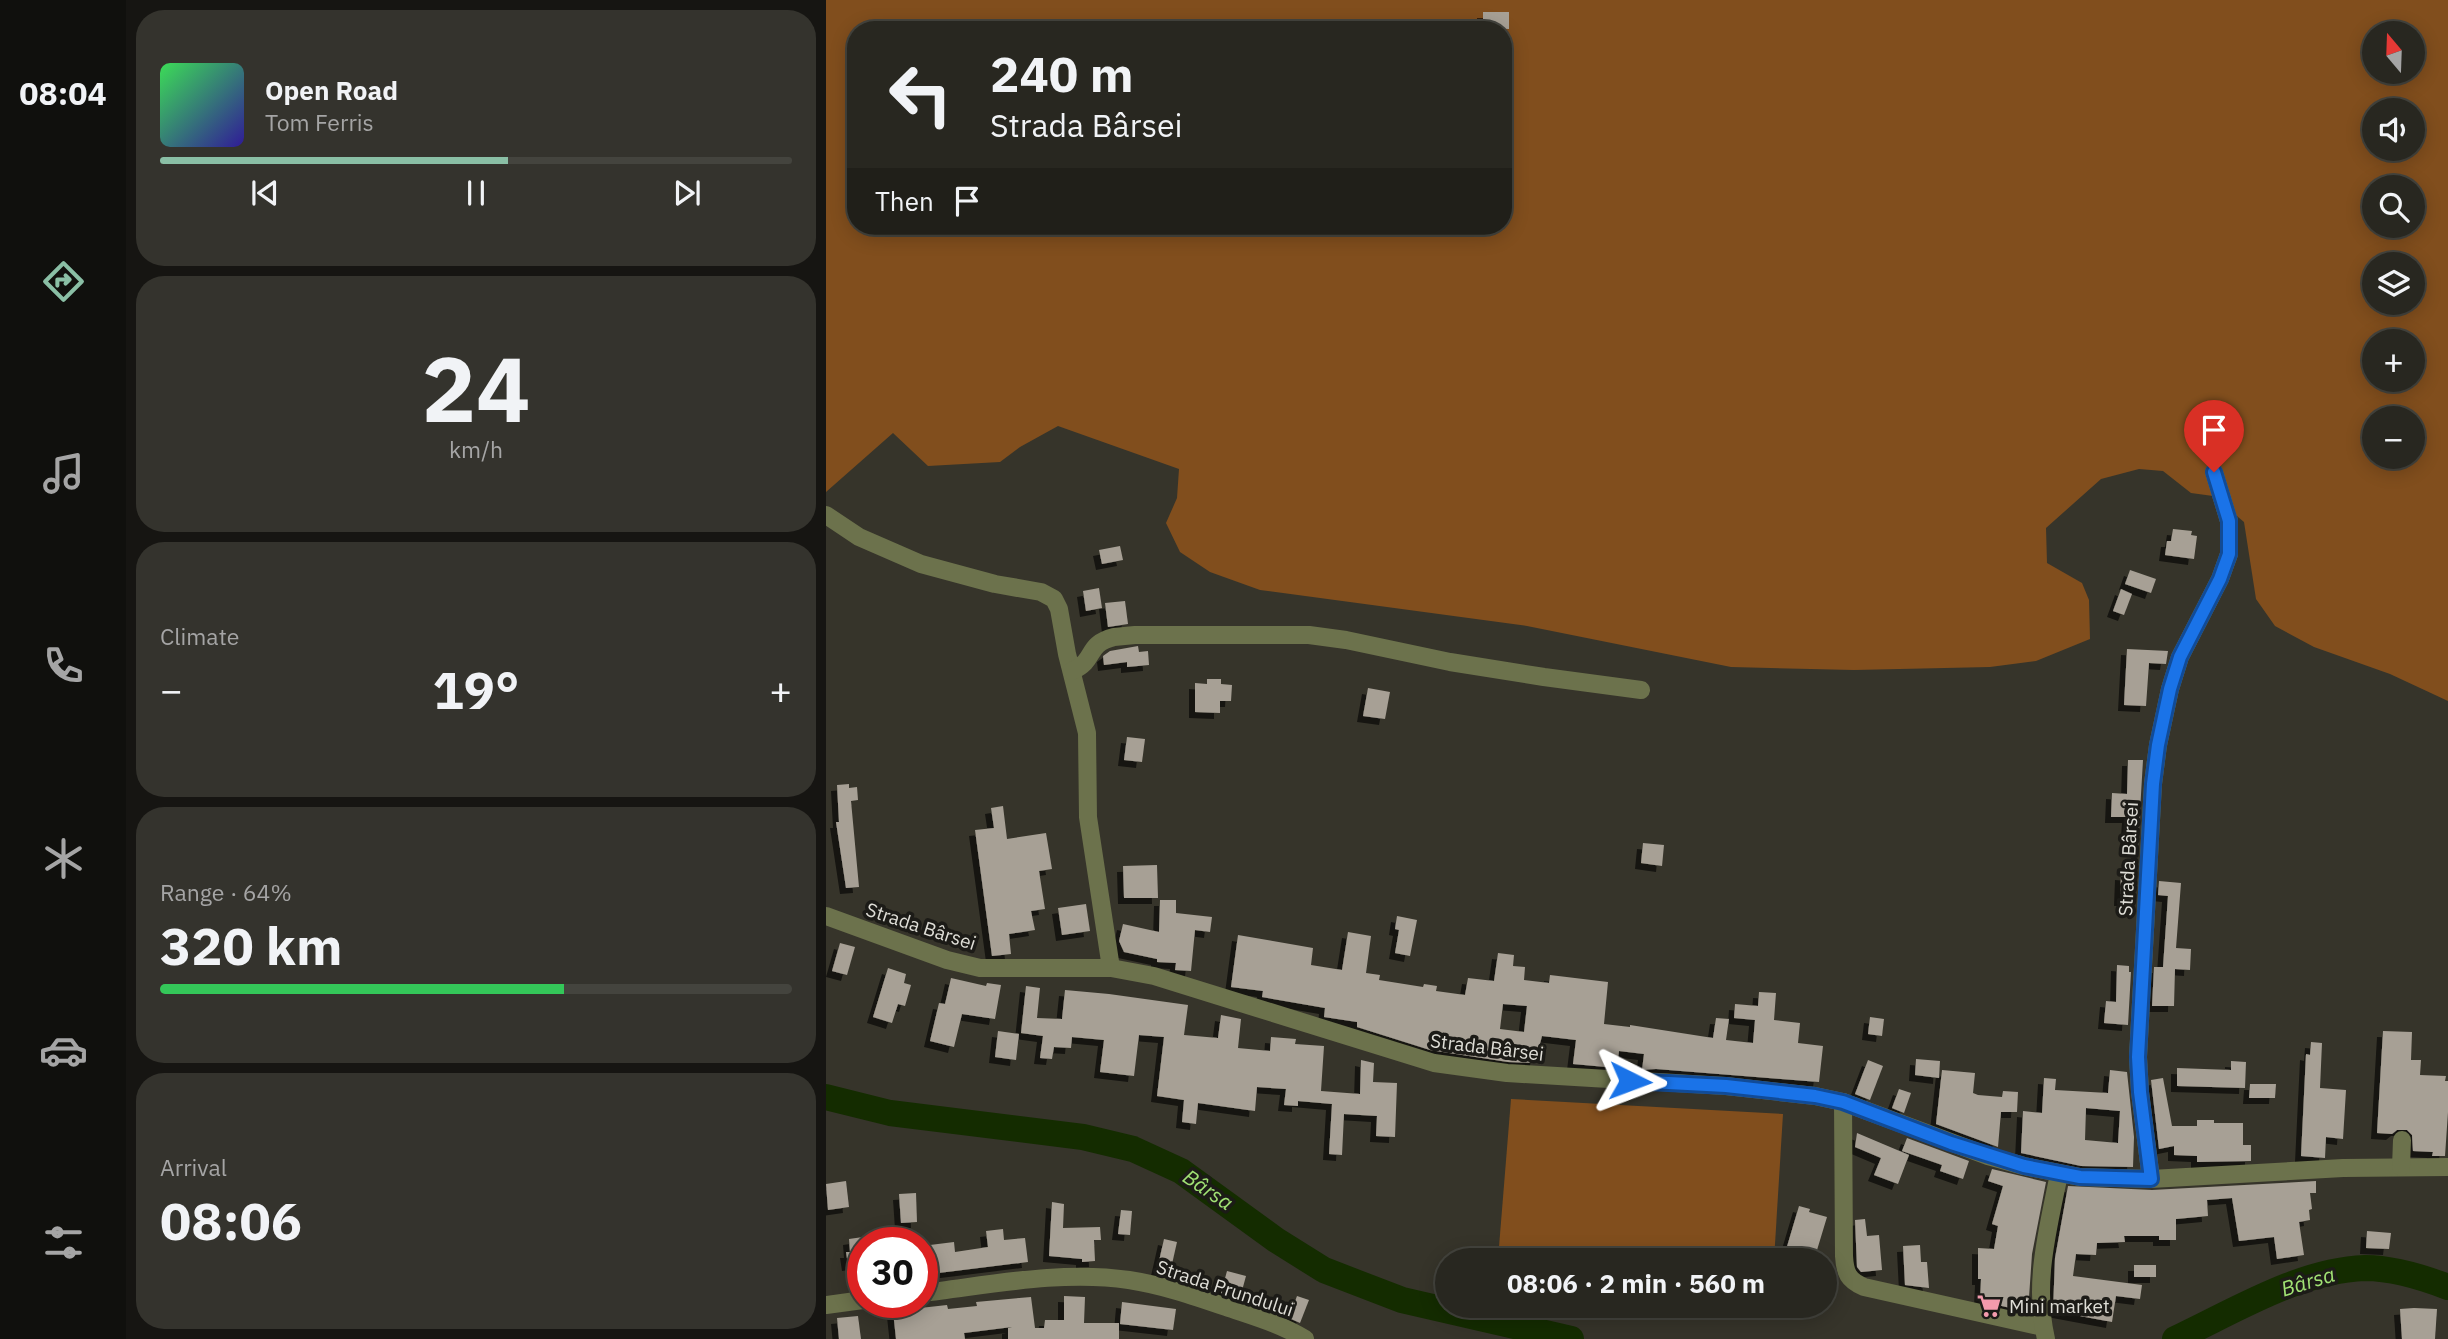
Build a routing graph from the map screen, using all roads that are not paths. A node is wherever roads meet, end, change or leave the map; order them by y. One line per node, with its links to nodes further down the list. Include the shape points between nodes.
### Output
1 (2214, 472): 12 (street, Strada Bârsei, via 2229,521 2229,554 2180,657 2164,713 2153,784 2138,1057)
2 (826, 515): 3 (street, via 859,537 921,564 1054,599)
3 (1072, 671): 4 (street, via 1083,666 1100,640 1114,637 1287,634 1346,639 1450,662); 6 (street, via 1087,733 1088,817)
4 (1641, 690)
5 (826, 916): 6 (street, Strada Bârsei, via 980,968)
6 (1111, 968): 7 (street, Strada Bârsei, via 1191,986 1434,1063 1558,1077 1779,1090)
7 (1843, 1102): 11 (street, Strada Bârsei, via 1951,1143); 16 (street, via 1843,1256 1847,1276 1864,1287)
8 (2402, 1140): 9 (street)
9 (2401, 1167): 10 (street, Strada Bârsei); 12 (street, Strada Bârsei)
10 (2448, 1167)
11 (2059, 1174): 12 (street, Strada Bârsei); 16 (street, via 2043,1255)
12 (2151, 1179)
13 (938, 1291): 17 (street, Strada Prundului, via 1044,1278 1128,1280 1199,1298)
14 (847, 1302): 15 (street)
15 (826, 1305)
16 (2044, 1333)
17 (1305, 1339)

